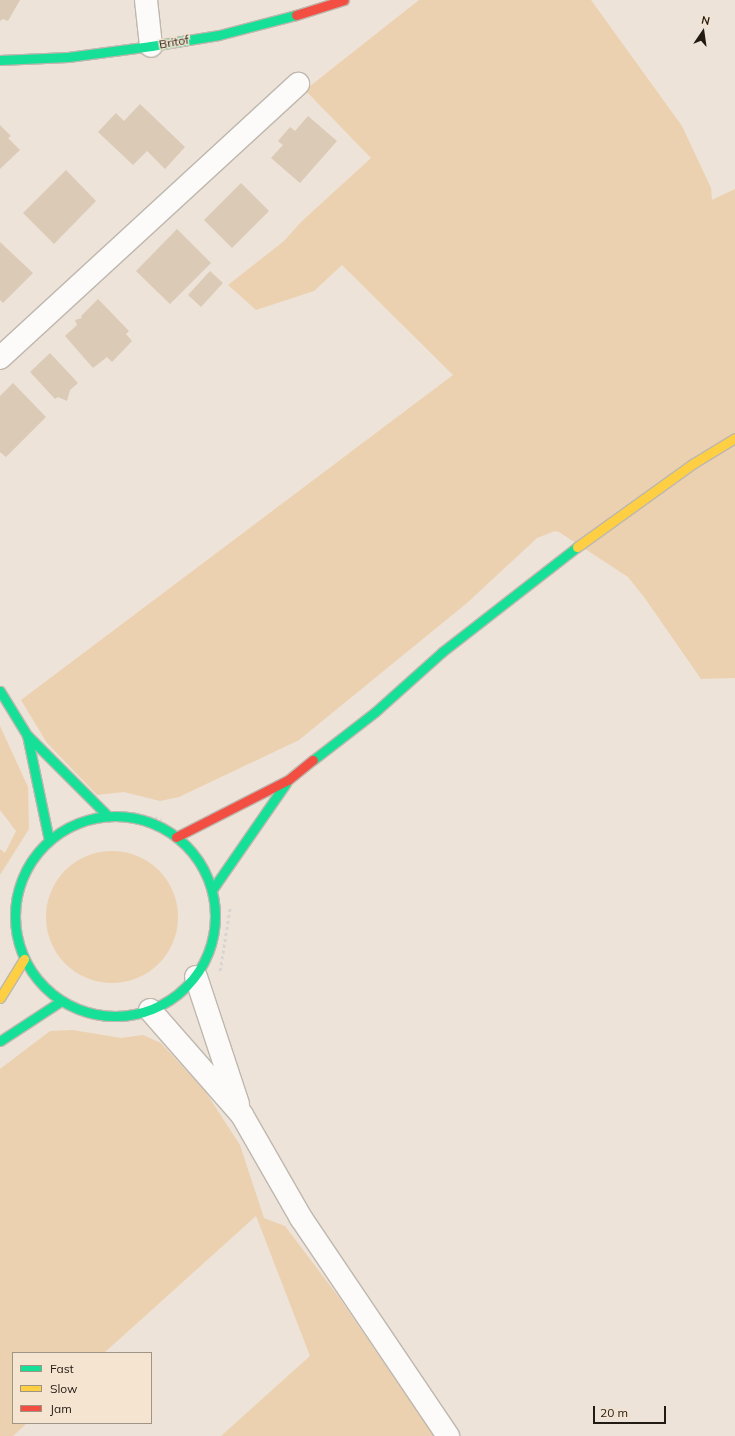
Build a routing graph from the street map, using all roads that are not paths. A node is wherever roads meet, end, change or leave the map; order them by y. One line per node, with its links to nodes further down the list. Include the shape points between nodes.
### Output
1 (146, 0): 3 (street)
2 (344, 0): 3 (main road, Britof, via 316,10 218,35)
3 (151, 46): 4 (main road, Britof, via 68,57)
4 (0, 60)
5 (298, 84): 6 (street)
6 (0, 358)
7 (735, 438): 10 (main road, via 694,463 553,564 442,652 375,712)
8 (0, 691): 9 (main road)
9 (27, 735): 11 (main road); 13 (main road)
10 (288, 780): 12 (main road); 14 (main road)
11 (108, 816): 12 (main road, via 132,818 155,824); 13 (main road, via 77,824)
12 (176, 837): 14 (main road, via 198,860)
13 (49, 840): 15 (main road, via 24,874 17,895 14,917)
14 (212, 890): 16 (main road, via 215,912 214,935 207,957)
15 (24, 959): 17 (main road); 18 (main road, via 40,982)
16 (196, 976): 19 (main road, via 176,997); 21 (street)
17 (0, 998)
18 (61, 1001): 19 (main road, via 90,1013 120,1017); 20 (main road)
19 (150, 1010): 21 (street)
20 (0, 1041)
21 (242, 1115): 22 (street, via 301,1218)
22 (448, 1436)

